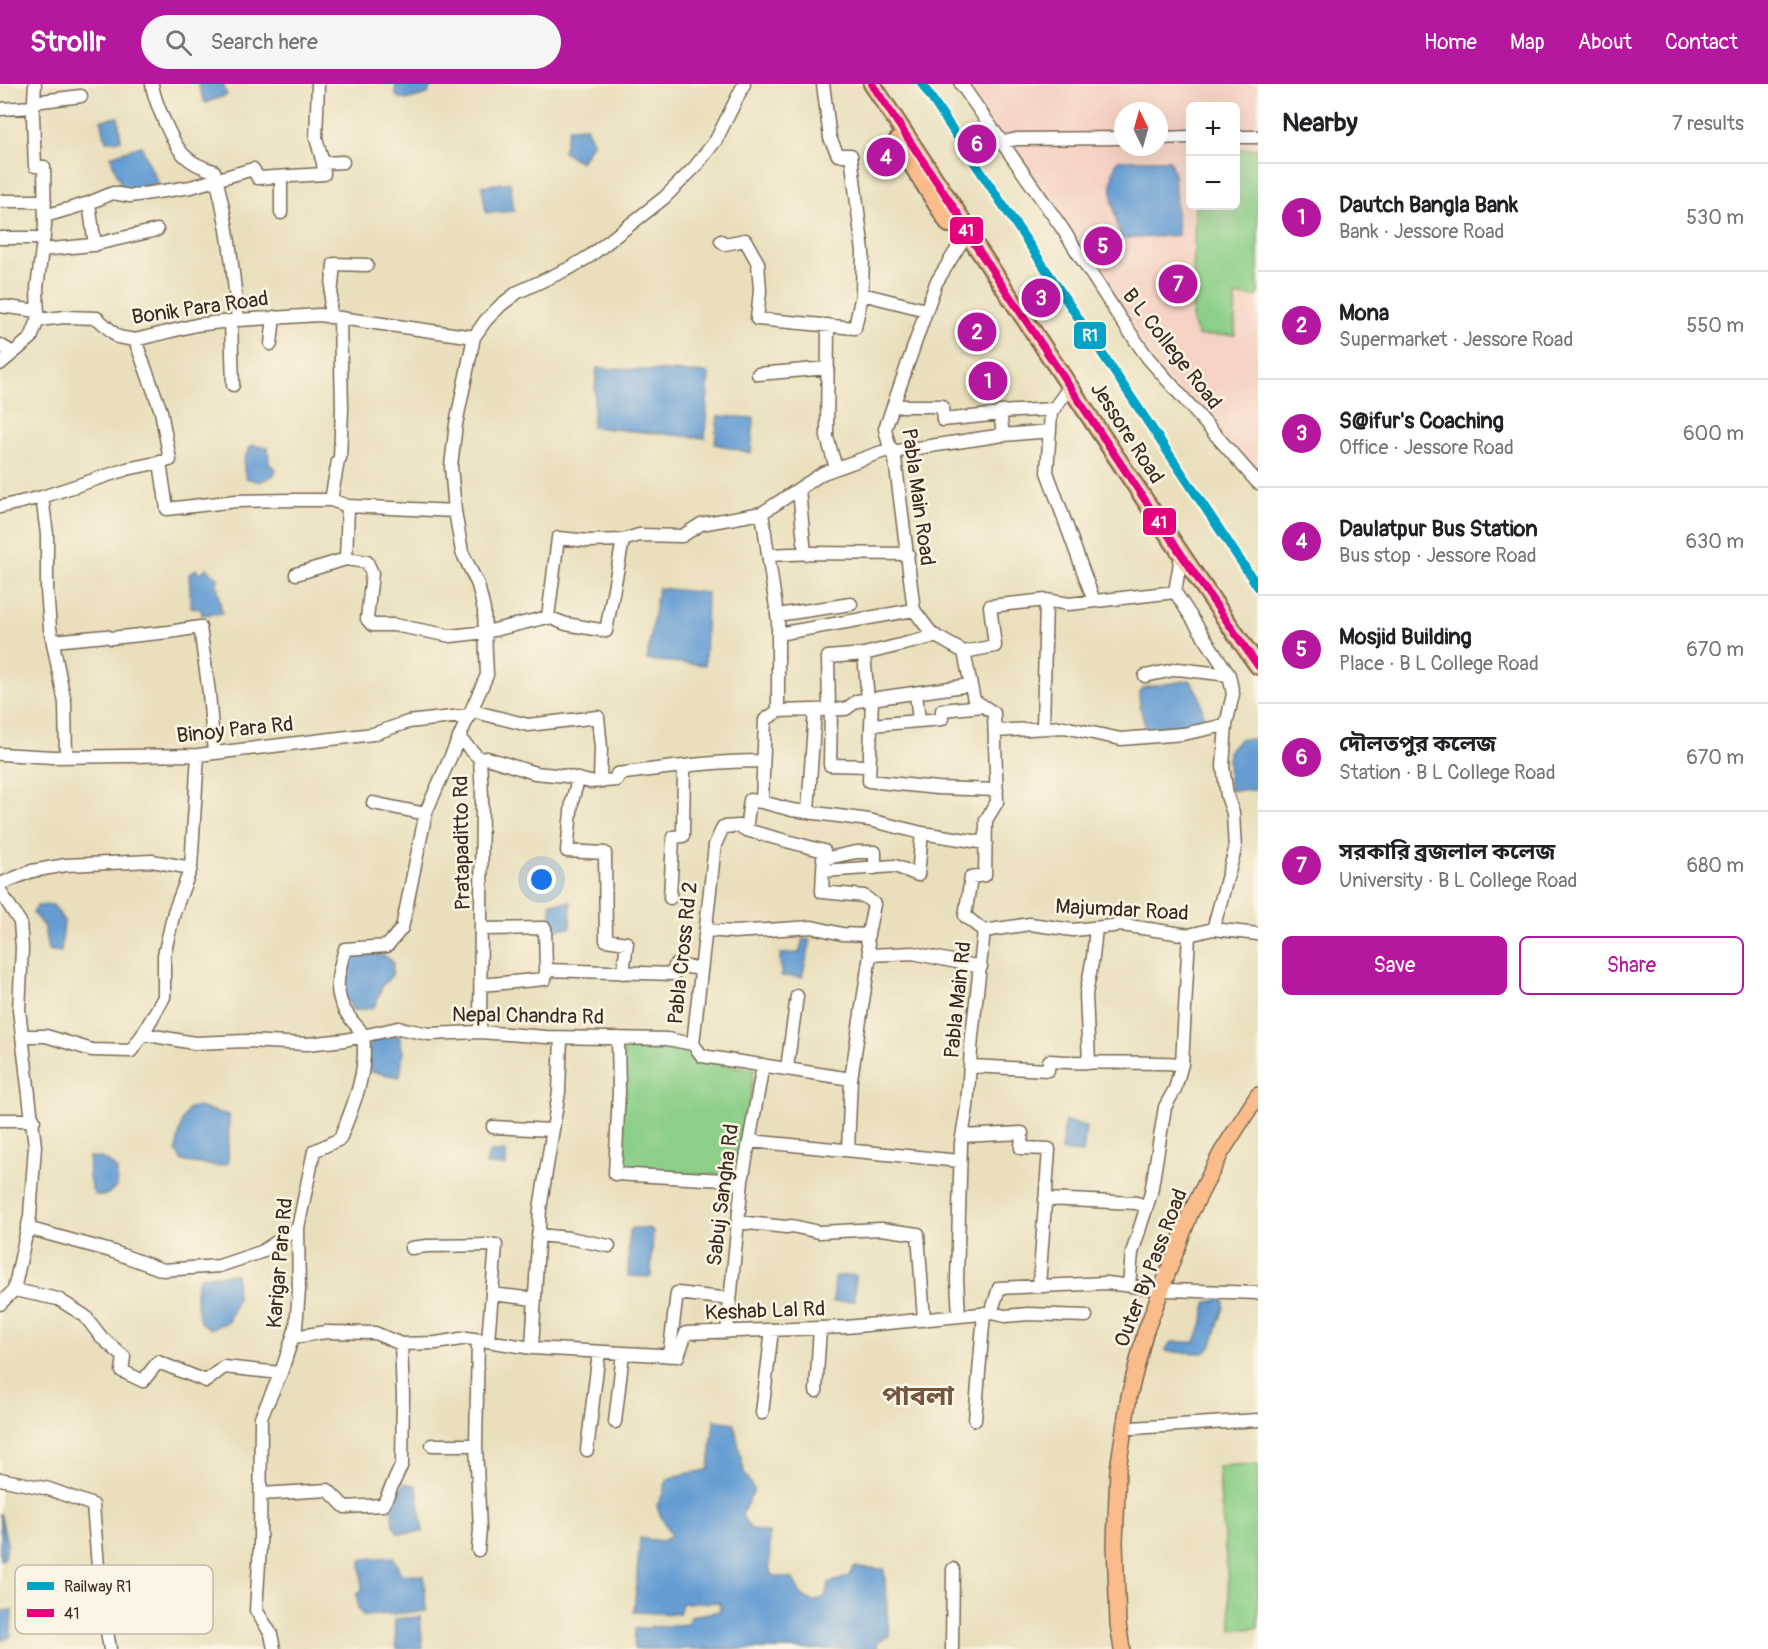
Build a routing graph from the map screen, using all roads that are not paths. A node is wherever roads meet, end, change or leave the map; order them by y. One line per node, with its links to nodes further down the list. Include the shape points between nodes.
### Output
1 (35, 84): 10 (street)
2 (152, 84): 21 (street, via 182,155 214,171)
3 (318, 84): 19 (street, via 316,138)
4 (744, 84): 42 (street, via 716,140 664,198 590,256 518,292 494,312)
5 (823, 84): 34 (street, via 830,138 838,155 851,155 862,252)
6 (861, 84): 27 (highway, Jessore Road, via 949,224)
7 (872, 84): 27 (highway, Jessore Road)
8 (961, 84): 17 (street, B L College Road)
9 (81, 96): 10 (street)
10 (34, 104): 11 (street); 23 (street, via 34,166 44,167)
11 (0, 109)
12 (1186, 137): 16 (street)
13 (1240, 137): 14 (street)
14 (1258, 137)
15 (1114, 138): 17 (street)
16 (1168, 138)
17 (1003, 142): 60 (street, B L College Road, via 1144,352)
18 (343, 162): 19 (street)
19 (323, 163): 20 (street, via 324,174)
20 (281, 177): 21 (street, via 258,178 253,169); 25 (street)
21 (216, 180): 24 (street, via 130,196 113,193); 40 (street, via 232,255)
22 (0, 201): 23 (street)
23 (45, 201): 26 (street)
24 (89, 202): 26 (street); 32 (street)
25 (281, 213)
26 (45, 216): 31 (street)
27 (966, 228): 36 (street, Pabla Main Road); 51 (highway, Jessore Road)
28 (157, 230): 32 (street)
29 (0, 238): 31 (street)
30 (721, 241): 41 (street, via 725,244 745,240 758,263 758,319)
31 (43, 244): 32 (street); 37 (street)
32 (95, 245)
33 (368, 265): 39 (street, via 334,264)
34 (862, 294): 36 (street); 41 (street, via 855,328)
35 (0, 306): 37 (street, Bonik Para Road)
36 (926, 310): 52 (street, Pabla Main Road)
37 (38, 316): 43 (street, Bonik Para Road, via 97,318 118,337); 46 (street, via 32,338)
38 (274, 317): 39 (street, Bonik Para Road); 40 (street, Bonik Para Road); 44 (street)
39 (334, 318): 42 (street, Bonik Para Road); 63 (street, via 342,409 340,458)
40 (234, 320): 43 (street, Bonik Para Road); 50 (street)
41 (828, 325): 48 (street)
42 (474, 337): 66 (street, via 454,438 451,466)
43 (135, 339): 58 (street, via 161,411 169,447 170,459)
44 (272, 344)
45 (0, 345): 46 (street)
46 (13, 353): 47 (street)
47 (0, 364)
48 (828, 368): 49 (street); 59 (street, via 827,437)
49 (758, 374)
50 (233, 385)
51 (1070, 386): 53 (street); 72 (highway, Jessore Road)
52 (892, 406): 54 (street, via 942,406 943,420); 57 (street, Pabla Main Road, via 885,429)
53 (1054, 409): 54 (street); 55 (street)
54 (1000, 414): 56 (street)
55 (1050, 431): 56 (street); 77 (street, via 1047,472)
56 (1003, 435): 57 (street)
57 (890, 450): 59 (street); 70 (street, Pabla Main Road, via 895,459)
58 (160, 462): 62 (street, via 127,468); 63 (street, via 167,509 236,501)
59 (836, 468): 61 (street)
60 (1258, 483)
61 (799, 489): 67 (street); 69 (street)
62 (42, 497): 65 (street); 85 (street)
63 (331, 500): 64 (street)
64 (348, 506): 66 (street); 73 (street)
65 (0, 507)
66 (455, 511): 82 (street, via 462,552 481,594)
67 (762, 513): 68 (street, via 701,524 682,536 639,535); 71 (street)
68 (623, 540): 81 (street, via 558,538); 81 (street, via 606,630 566,624)
69 (805, 554): 70 (street); 71 (street)
70 (908, 554): 79 (street, Pabla Main Road)
71 (769, 555): 80 (street)
72 (1181, 556): 75 (street); 88 (highway, Jessore Road)
73 (346, 559): 74 (street); 82 (street, via 368,562 372,573 367,619 372,625 394,625 451,636)
74 (296, 574)
75 (1175, 592): 77 (street); 89 (street)
76 (1046, 600): 77 (street, via 1069,604); 86 (street, via 990,606 995,646); 102 (street)
77 (1094, 601)
78 (851, 604): 80 (street)
79 (914, 610): 83 (street); 84 (street)
80 (777, 615): 83 (street)
81 (548, 616): 82 (street)
82 (486, 632): 98 (street, via 488,675)
83 (778, 634): 97 (street)
84 (936, 636): 86 (street); 87 (street)
85 (53, 641): 105 (street, via 200,627); 108 (street, via 65,703)
86 (964, 652): 91 (street, Pabla Main Rd)
87 (864, 654): 93 (street); 95 (street, via 828,657)
88 (1258, 666)
89 (1229, 675): 90 (street, via 1178,669); 100 (street, via 1233,694)
90 (1145, 676)
91 (970, 685): 92 (street); 94 (street, Pabla Main Rd, via 974,700)
92 (916, 693): 93 (street); 99 (street)
93 (870, 699): 95 (street, via 857,701 846,709); 101 (street)
94 (983, 706): 99 (street, via 942,710 942,718); 103 (street, Pabla Main Rd, via 994,713)
95 (830, 709): 96 (street); 112 (street, via 830,765)
96 (815, 710): 97 (street); 118 (street)
97 (778, 711): 110 (street, via 765,720)
98 (471, 713): 104 (street); 105 (street, Binoy Para Rd, via 408,722 373,734); 114 (street, Binoy Para Rd, via 528,724 598,717)
99 (919, 721): 101 (street)
100 (1226, 725): 102 (street, via 1183,734 1121,739 1064,727); 130 (street, via 1223,766 1233,813 1234,850)
101 (871, 726): 112 (street)
102 (1042, 728): 103 (street)
103 (994, 730): 115 (street, Pabla Main Rd)
104 (459, 738): 109 (street, Pratapaditto Rd); 119 (street)
105 (214, 753): 107 (street, Binoy Para Rd)
106 (0, 754): 108 (street, Binoy Para Rd)
107 (198, 755): 108 (street, Binoy Para Rd); 124 (street)
108 (66, 757)
109 (480, 759): 113 (street); 129 (street, Pratapaditto Rd)
110 (763, 760): 111 (street); 116 (street)
111 (684, 766): 114 (street, via 617,774 617,780); 127 (street, via 682,836 673,837)
112 (869, 766): 115 (street, via 869,781)
113 (578, 779): 114 (street); 140 (street, via 567,851 605,853 606,940 627,943)
114 (600, 781)
115 (997, 790): 122 (street, Pabla Main Rd, via 997,802 986,820)
116 (762, 802): 118 (street); 120 (street, via 750,800)
117 (373, 803): 119 (street)
118 (808, 811): 121 (street)
119 (426, 814): 146 (street, via 402,928 387,946 345,949 337,974 340,1005)
120 (746, 830): 123 (street, via 824,851); 131 (street, Pabla Cross Rd 2, via 739,826 723,827 715,845)
121 (922, 833): 122 (street); 123 (street, via 918,875 895,866)
122 (986, 843): 132 (street, Pabla Main Rd, via 985,874 971,877 965,916)
123 (823, 865): 135 (street, via 822,892 864,896 873,904)
124 (191, 868): 125 (street, via 152,861 66,865 32,871); 144 (street, via 174,912 164,955 164,997)
125 (0, 884)
126 (0, 891): 145 (street, via 20,922)
127 (670, 898)
128 (1096, 928): 132 (street, Majumdar Road, via 1073,930 1030,924); 134 (street, Majumdar Road, via 1122,925); 150 (street, via 1086,994)
129 (482, 929): 139 (street, via 545,928); 141 (street, Pratapaditto Rd)
130 (1213, 929): 133 (street, Majumdar Road); 134 (street, Majumdar Road)
131 (706, 930): 135 (street, via 812,927); 138 (street, Pabla Cross Rd 2)
132 (984, 931): 137 (street, Pabla Main Rd)
133 (1258, 934)
134 (1190, 935): 151 (street)
135 (868, 936): 136 (street)
136 (870, 955): 137 (street, via 913,953); 155 (street)
137 (981, 967): 153 (street, Pabla Main Rd)
138 (701, 969): 140 (street, via 675,965 674,974); 149 (street, Pabla Cross Rd 2)
139 (546, 970): 140 (street); 141 (street, via 545,979)
140 (623, 973)
141 (481, 985): 143 (street, Pratapaditto Rd)
142 (797, 996): 154 (street)
143 (480, 1032): 146 (street, Nepal Chandra Rd, via 429,1034 398,1028); 147 (street, Nepal Chandra Rd)
144 (143, 1034): 145 (street, via 131,1051 92,1050 46,1036); 146 (street, Nepal Chandra Rd, via 194,1043 307,1044)
145 (22, 1036): 159 (street)
146 (363, 1036): 171 (street, Karigar Para Rd, via 362,1075 355,1101 340,1138 315,1150)
147 (561, 1038): 148 (street, Nepal Chandra Rd); 161 (street, via 559,1092)
148 (618, 1038): 149 (street, Nepal Chandra Rd); 166 (street, via 615,1174)
149 (693, 1044): 152 (street, Pabla Cross Rd 2, via 702,1056)
150 (1089, 1064): 151 (street); 153 (street, via 1049,1061 1048,1070)
151 (1182, 1064): 168 (street, via 1165,1107)
152 (763, 1065): 154 (street, Pabla Cross Rd 2); 163 (street, Sabuj Sangha Rd)
153 (970, 1066): 162 (street, Pabla Main Rd)
154 (787, 1068): 155 (street, Pabla Cross Rd 2)
155 (851, 1079): 164 (street)
156 (1258, 1095): 177 (main road, Outer By Pass Road, via 1221,1153 1190,1214)
157 (1258, 1106): 177 (main road, Outer By Pass Road, via 1226,1155)
158 (0, 1120): 159 (street)
159 (34, 1120): 170 (street)
160 (493, 1127): 161 (street)
161 (552, 1130): 172 (street)
162 (962, 1136): 165 (street, Pabla Main Rd); 167 (street, via 1022,1133 1022,1148 1049,1149)
163 (749, 1141): 164 (street); 166 (street, Sabuj Sangha Rd)
164 (848, 1150): 165 (street)
165 (960, 1161): 185 (street, Pabla Main Rd)
166 (742, 1181): 169 (street, Sabuj Sangha Rd)
167 (1045, 1199): 168 (street, via 1137,1203); 175 (street)
168 (1146, 1207): 176 (street, via 1132,1253)
169 (738, 1222): 182 (street, Sabuj Sangha Rd); 187 (street, via 819,1232 881,1229 918,1234)
170 (27, 1228): 171 (street, via 163,1270 219,1266 261,1252); 178 (street)
171 (298, 1228): 191 (street, Karigar Para Rd, via 299,1290)
172 (538, 1235): 173 (street); 181 (street)
173 (609, 1245)
174 (411, 1248): 180 (street, via 495,1245)
175 (1039, 1286): 176 (street); 184 (street, via 999,1288)
176 (1129, 1286): 177 (street)
177 (1164, 1289): 179 (street); 204 (main road, Outer By Pass Road); 217 (main road, Outer By Pass Road, via 1144,1333 1118,1469 1115,1543)
178 (14, 1290): 183 (street); 198 (street, via 58,1299 85,1316 124,1357 122,1371 143,1381 158,1362 206,1381 224,1366)
179 (1258, 1293)
180 (492, 1294): 181 (street); 192 (street)
181 (534, 1299): 194 (street)
182 (730, 1299): 190 (street, Sabuj Sangha Rd); 197 (street, via 677,1293)
183 (0, 1304)
184 (988, 1313): 185 (street, Keshab Lal Rd); 186 (street, Keshab Lal Rd); 201 (street)
185 (959, 1316): 187 (street, Keshab Lal Rd)
186 (1086, 1316)
187 (924, 1320): 188 (street, Keshab Lal Rd)
188 (820, 1328): 189 (street, Keshab Lal Rd); 199 (street)
189 (772, 1330): 190 (street, Keshab Lal Rd); 200 (street)
190 (727, 1332): 197 (street, Keshab Lal Rd, via 686,1333 678,1356)
191 (294, 1337): 193 (street, via 326,1332 375,1333); 198 (street, Karigar Para Rd)
192 (483, 1340): 193 (street); 194 (street); 206 (street)
193 (401, 1344): 209 (street, via 402,1464 383,1505 345,1507 328,1490)
194 (532, 1348): 195 (street)
195 (599, 1352): 196 (street); 207 (street)
196 (624, 1353): 197 (street); 203 (street)
197 (669, 1356)
198 (281, 1373): 209 (street, Karigar Para Rd, via 261,1417)
199 (816, 1391)
200 (762, 1413)
201 (975, 1420)
202 (1258, 1420): 204 (street)
203 (615, 1422)
204 (1132, 1428): 218 (main road, Outer By Pass Road, via 1123,1542 1125,1622)
205 (432, 1445): 206 (street)
206 (476, 1445): 210 (street)
207 (587, 1450)
208 (0, 1479): 211 (street, via 49,1489 93,1505)
209 (261, 1494): 215 (street, Karigar Para Rd, via 256,1610 271,1634)
210 (478, 1550)
211 (98, 1565)
212 (953, 1569): 216 (street)
213 (107, 1634): 214 (street)
214 (110, 1649)
215 (274, 1649)
216 (952, 1649)
217 (1122, 1649)
218 (1130, 1649)

